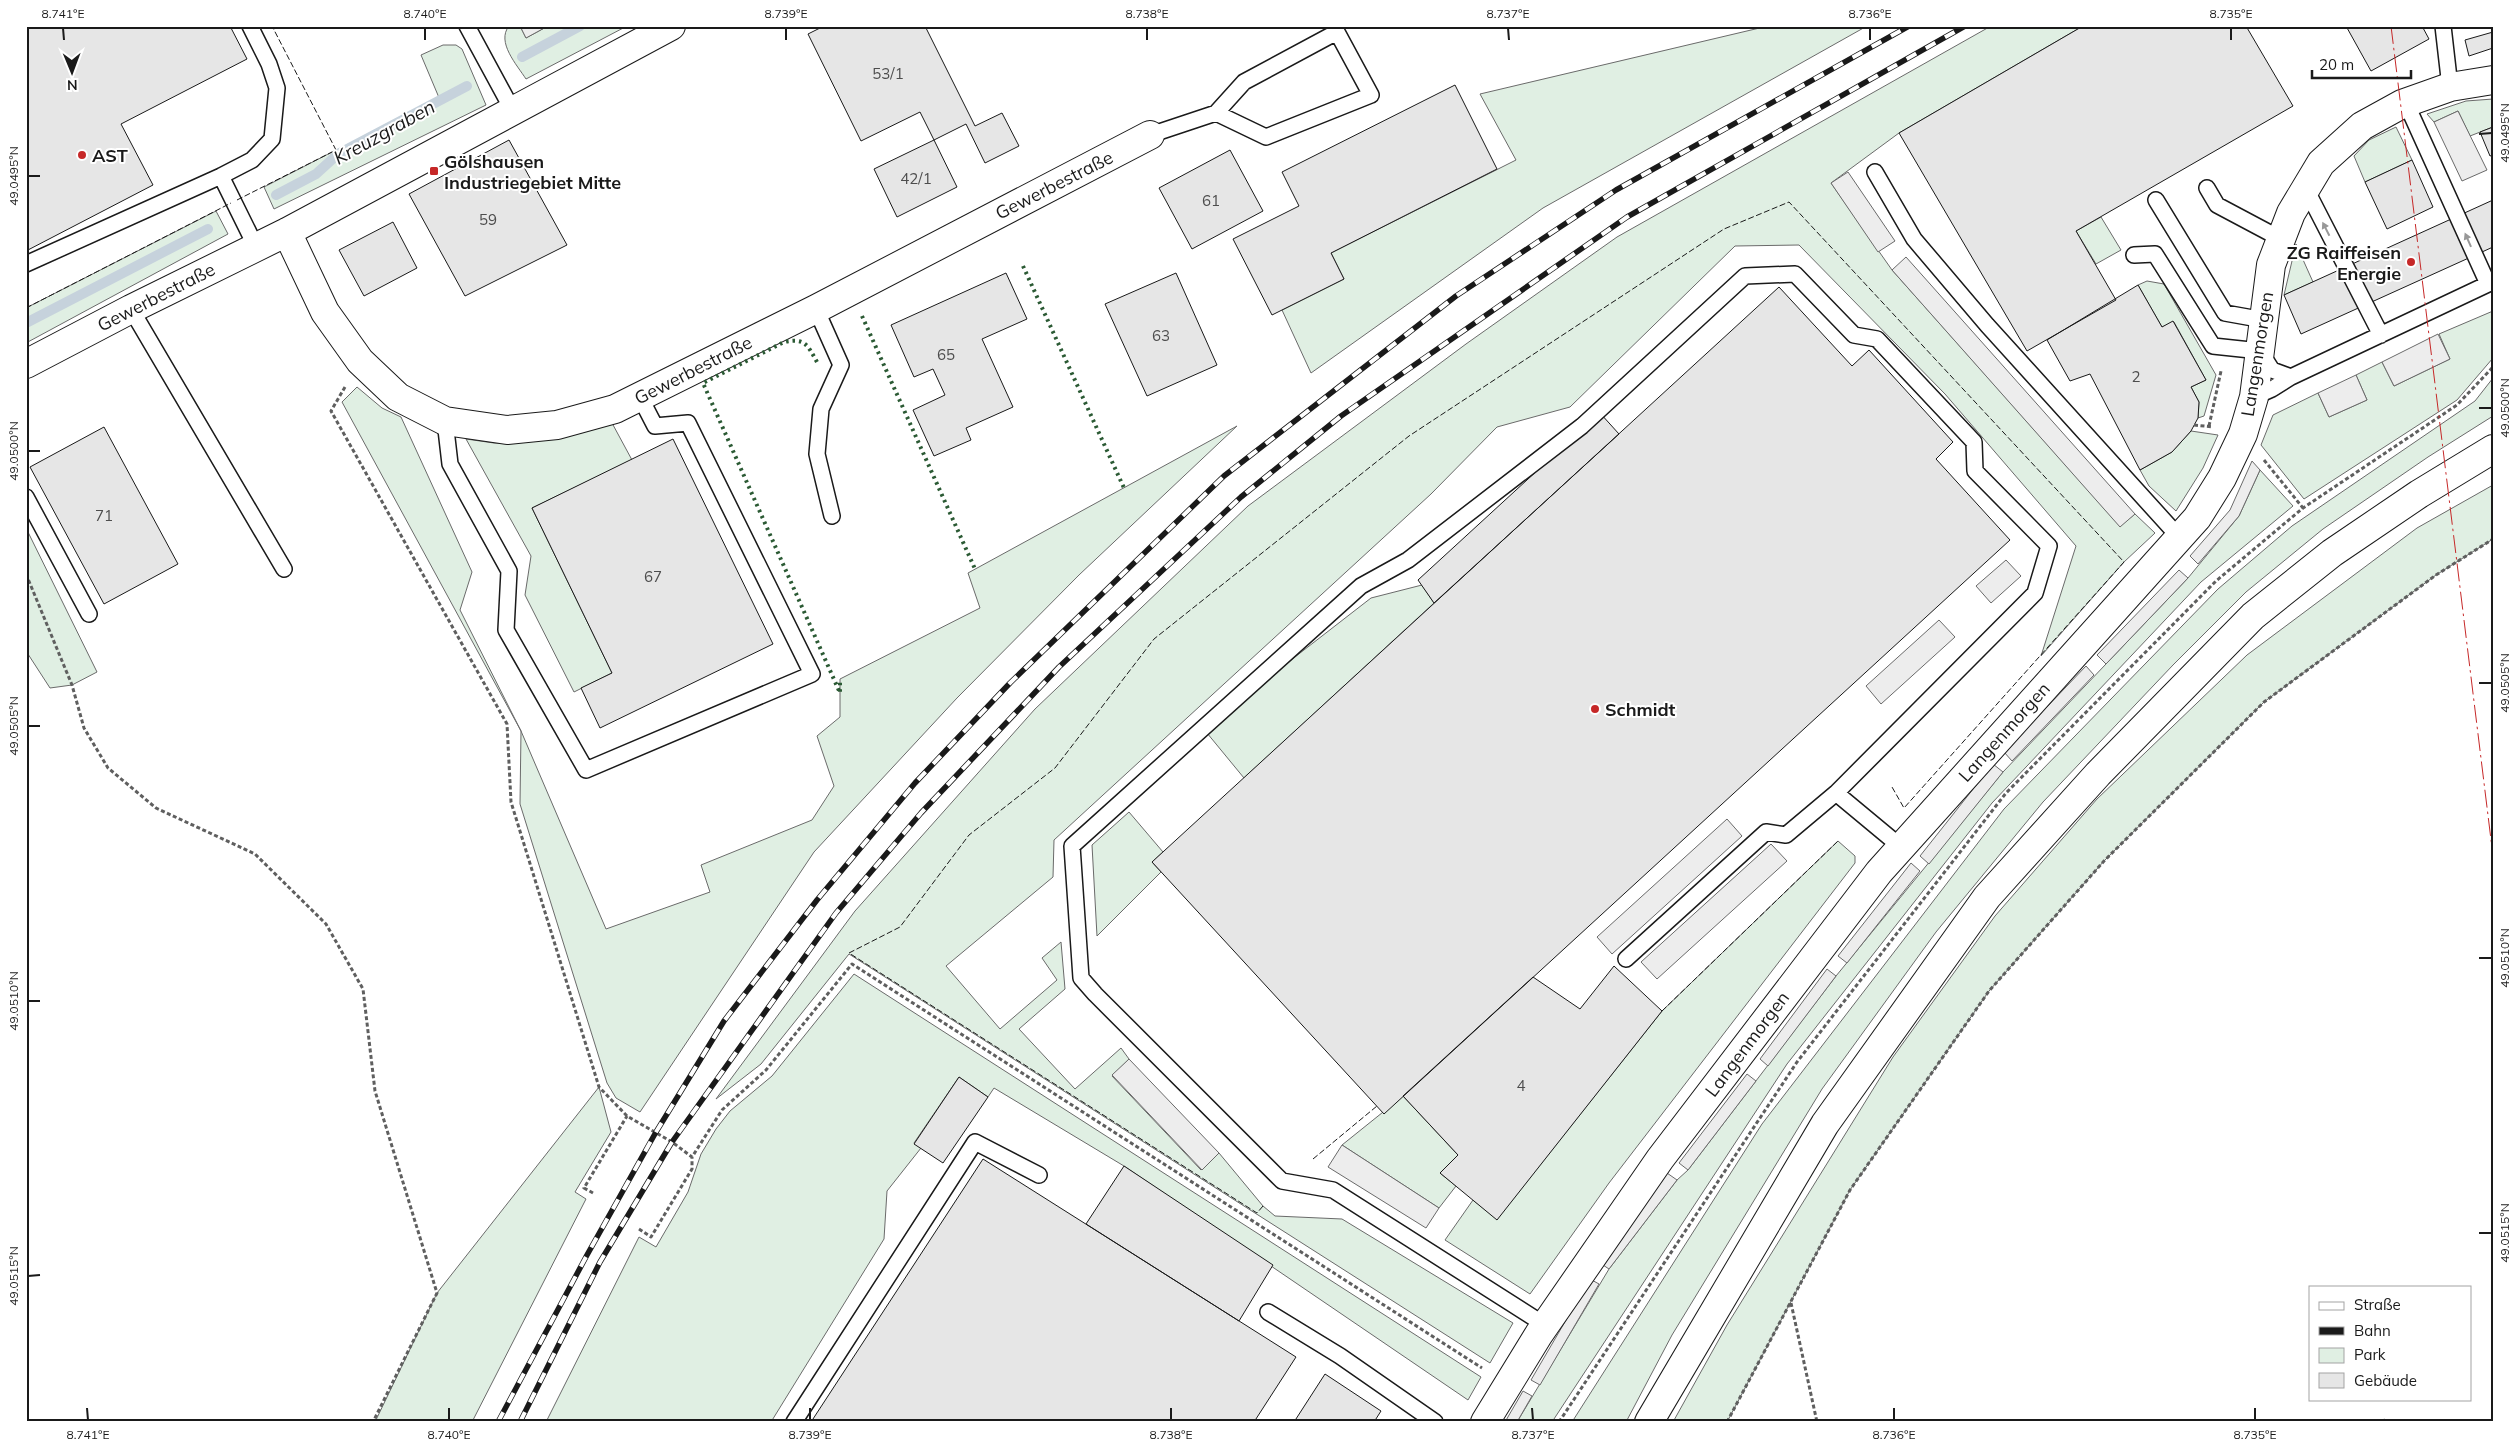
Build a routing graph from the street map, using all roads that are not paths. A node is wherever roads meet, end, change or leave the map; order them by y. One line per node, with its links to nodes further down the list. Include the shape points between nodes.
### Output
1 (250, 26): 12 (lane, via 277,88 272,139 252,160)
2 (671, 26): 8 (street, Gewerbestraße)
3 (2443, 26): 6 (lane)
4 (469, 27): 8 (lane)
5 (2493, 80): 6 (street, Langenmorgen)
6 (2450, 87): 7 (street, Langenmorgen)
7 (2406, 103): 14 (street, Langenmorgen, via 2362,126 2321,163); 24 (lane, one-way to 7, via 2488,284)
8 (513, 111): 16 (street, Gewerbestraße)
9 (1216, 113): 9 (lane, via 1244,82 1337,32 1371,95 1266,137); 10 (lane)
10 (1150, 135): 22 (street, Gewerbestraße)
11 (1875, 172): 34 (lane, via 1914,238)
12 (220, 176): 18 (lane); 20 (lane)
13 (2207, 188): 17 (lane, via 2217,205)
14 (2306, 189): 17 (street, Langenmorgen, via 2291,213); 24 (lane, one-way to 14)
15 (2156, 200): 23 (lane, via 2225,313)
16 (287, 232): 18 (street, Gewerbestraße); 30 (street, Gewerbestraße, via 326,312 360,361 398,397)
17 (2281, 239): 23 (street, Langenmorgen, via 2272,265)
18 (256, 247): 21 (street, Gewerbestraße)
19 (2134, 255): 25 (lane, via 2155,254 2212,346)
20 (26, 264)
21 (131, 309): 26 (street, Gewerbestraße); 35 (lane)
22 (816, 309): 28 (street, Gewerbestraße); 33 (lane, via 841,365 821,409 817,454)
23 (2264, 320): 25 (street, Langenmorgen)
24 (2381, 335): 27 (lane)
25 (2260, 351): 27 (lane, via 2272,370); 29 (street, Langenmorgen)
26 (26, 364)
27 (2291, 377): 29 (lane)
28 (640, 397): 30 (street, Gewerbestraße, via 616,409 557,426 507,430); 30 (lane, via 655,426 688,423 812,674 586,770 506,630 509,571 450,464)
29 (2254, 397): 34 (street, Langenmorgen, via 2243,434 2222,478 2197,518)
30 (445, 421)
31 (2493, 449): 46 (street, via 2418,494 2332,553 2253,616 2098,774 1987,897 1825,1124)
32 (26, 497): 36 (lane)
33 (832, 516)
34 (2179, 537): 38 (street, Langenmorgen)
35 (284, 569)
36 (89, 614)
37 (1836, 793): 38 (lane); 39 (lane, via 1786,835 1766,832); 42 (lane, via 2035,593 2050,546 1975,471 1974,442 1877,339 1854,335 1795,274 1745,276 1582,426 1408,560 1361,586 1072,846 1081,978 1095,994 1282,1181 1333,1190)
38 (1901, 847): 42 (street, Langenmorgen, via 1878,872 1660,1159)
39 (1626, 959)
40 (1039, 1176): 44 (lane, via 975,1142)
41 (1268, 1312): 43 (lane, via 1340,1356)
42 (1545, 1325): 45 (street, Langenmorgen)
43 (1426, 1419)
44 (794, 1422)
45 (1485, 1422)
46 (1649, 1422)

